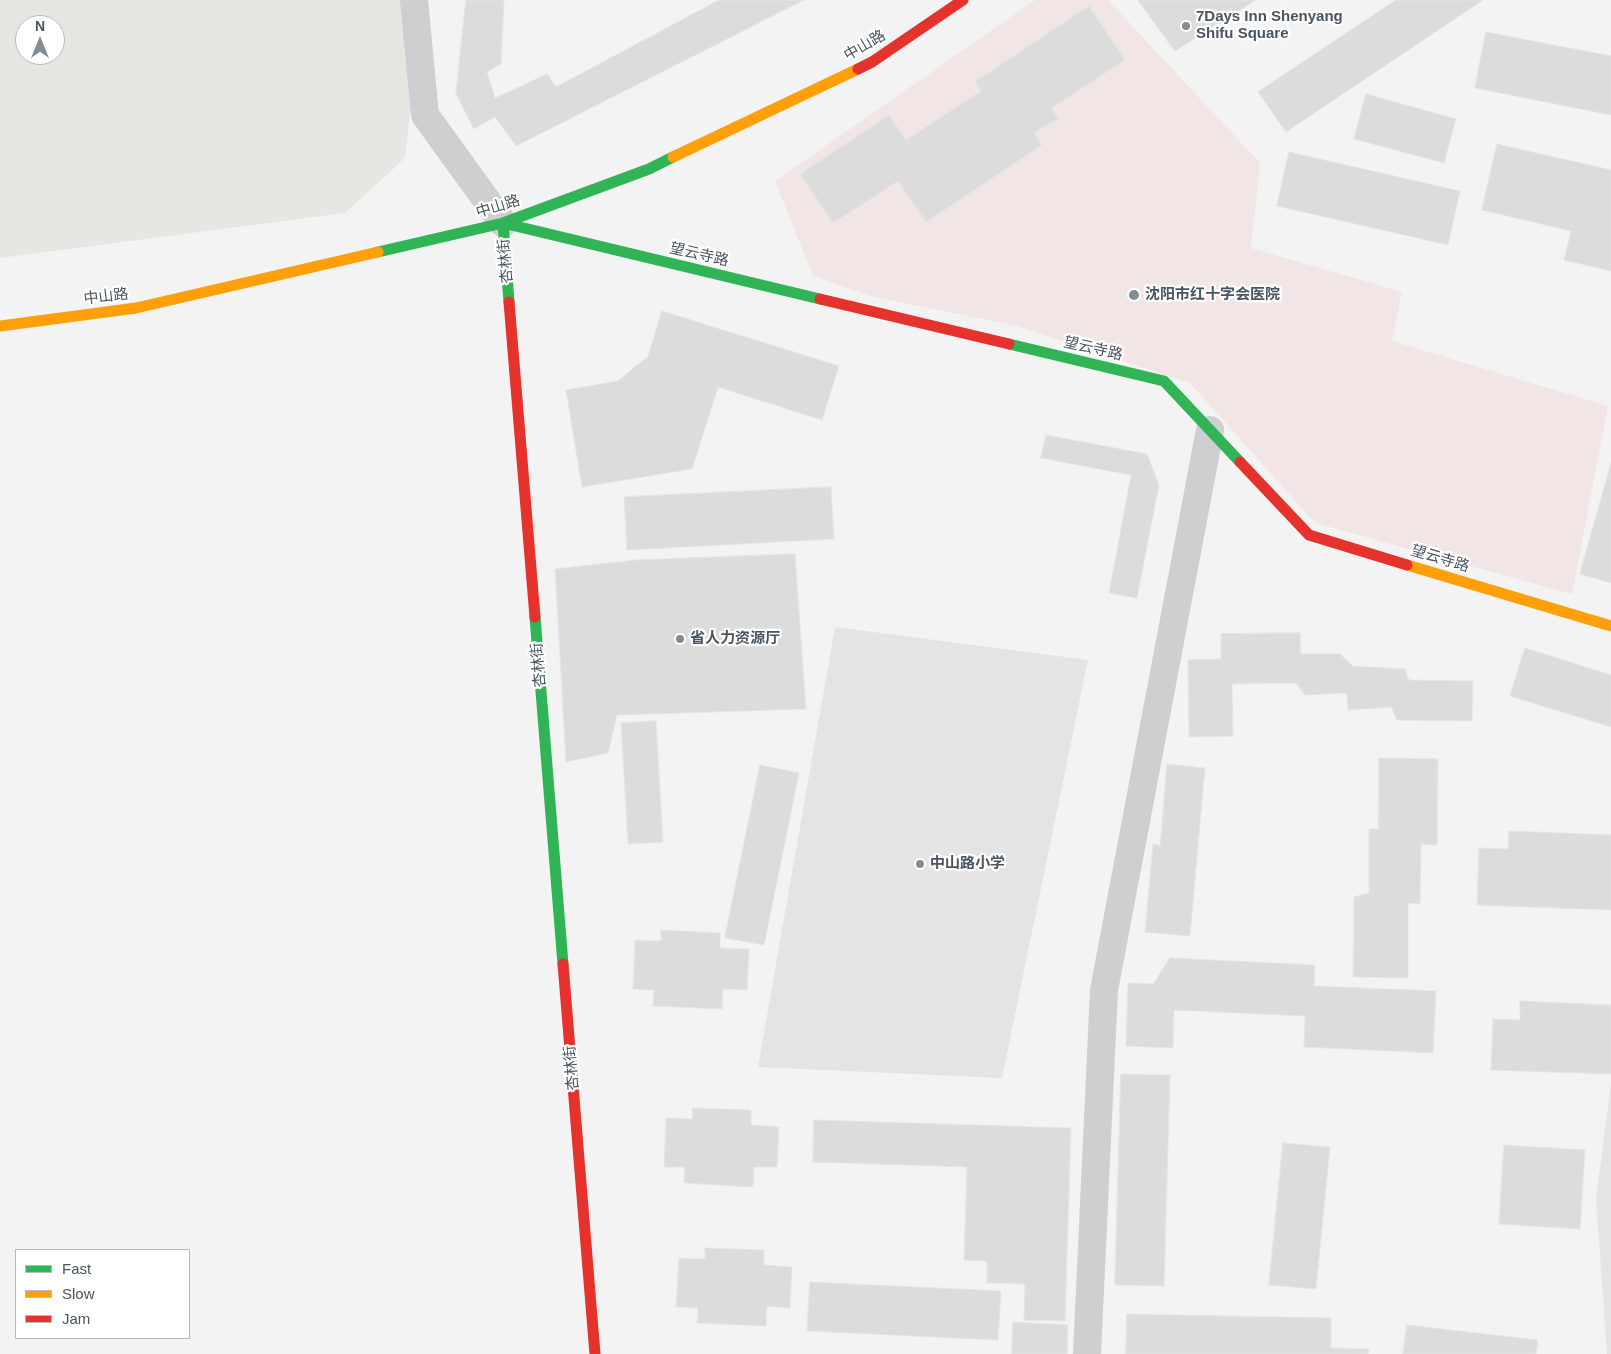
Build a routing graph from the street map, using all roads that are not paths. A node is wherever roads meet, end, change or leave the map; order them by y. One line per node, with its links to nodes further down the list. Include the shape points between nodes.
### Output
1 (414, 0): 3 (street, 杏林街, via 425,115)
2 (963, 0): 3 (street, 中山路, via 872,62 649,169)
3 (503, 224): 4 (street, 中山路, via 136,308); 5 (street, 望云寺路, via 1164,381); 7 (street, 杏林街)
4 (0, 326)
5 (1210, 430): 6 (street, 望云寺路, via 1309,535); 8 (street, via 1104,990)
6 (1611, 626)
7 (595, 1354)
8 (1087, 1354)

